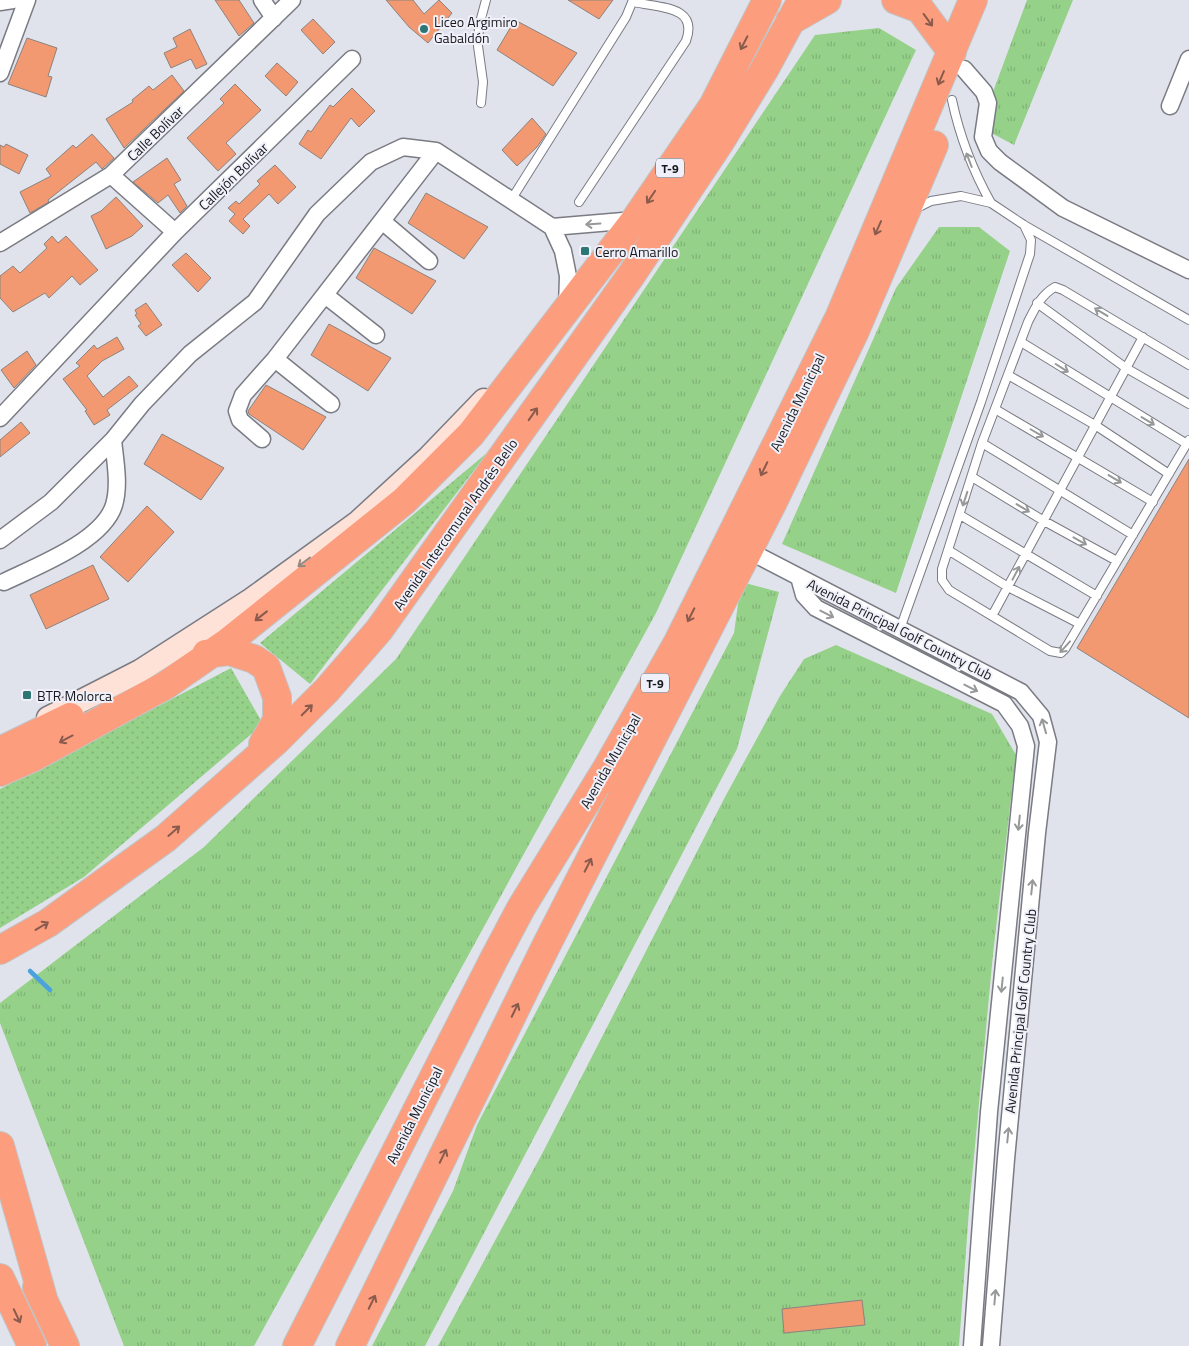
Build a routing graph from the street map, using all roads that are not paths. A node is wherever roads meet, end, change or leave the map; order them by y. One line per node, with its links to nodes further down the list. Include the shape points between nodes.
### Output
1 (13, 0): 11 (street)
2 (27, 0): 18 (street)
3 (262, 0): 14 (street)
4 (292, 0): 14 (street, Calle Bolívar)
5 (486, 0): 20 (lane, via 478,46 483,82)
6 (826, 0): 13 (highway)
7 (896, 0): 17 (highway, one-way to 17, via 920,9)
8 (972, 0): 17 (highway, Avenida Municipal / T-9)
9 (991, 0): 17 (highway, Avenida Municipal / T-9)
10 (634, 1): 24 (lane); 25 (lane, via 681,12 687,18 690,31)
11 (0, 2)
12 (763, 3): 28 (highway, T-9, one-way to 28, via 713,106)
13 (796, 11): 80 (highway, Avenida Intercomunal Andrés Bello / T-9, one-way to 13, via 327,690 379,630 632,274 720,142)
14 (274, 18): 23 (street, Calle Bolívar)
15 (352, 59): 32 (street, Callejón Bolívar)
16 (1189, 59): 21 (street)
17 (958, 60): 19 (highway, Avenida Municipal / T-9); 35 (street, via 984,92 988,103 983,136 989,151 1000,162 1063,208); 89 (highway, Avenida Municipal / T-9, one-way to 89, via 839,318 682,633 607,768 507,933)
18 (0, 73)
19 (952, 100): 26 (lane, one-way to 19, via 973,171 960,136); 27 (highway, Avenida Municipal / T-9)
20 (481, 103)
21 (1170, 106)
22 (436, 152): 24 (street); 29 (street); 53 (street, via 403,147 371,162 317,214 255,302 190,354)
23 (112, 175): 32 (street); 33 (street, Calle Bolívar)
24 (511, 200): 31 (street)
25 (579, 202)
26 (991, 203): 27 (lane, via 961,196 931,201); 30 (lane)
27 (905, 215): 67 (highway, Avenida Municipal / T-9, via 855,332)
28 (635, 220): 31 (street, one-way to 31); 38 (highway, T-9)
29 (382, 221): 34 (street); 36 (street)
30 (1024, 225): 39 (lane); 76 (lane, via 1031,240 1030,254)
31 (552, 227): 38 (street, via 563,251 568,276)
32 (175, 232): 51 (street, Callejón Bolívar)
33 (0, 243)
34 (429, 261)
35 (1189, 270)
36 (325, 295): 40 (street); 43 (street)
37 (1037, 303): 41 (lane, one-way to 37, via 1055,287); 42 (lane); 45 (lane)
38 (560, 315): 77 (highway, one-way to 77, via 471,434 404,501); 78 (main road, T-9, one-way to 78, via 442,444 357,523 252,599 140,671)
39 (1189, 320)
40 (376, 335)
41 (1142, 337): 44 (lane); 45 (lane)
42 (1021, 342): 46 (lane); 47 (lane, one-way to 47)
43 (275, 359): 48 (street); 54 (street, via 243,395 237,412 240,420)
44 (1189, 365)
45 (1126, 368): 47 (lane); 49 (lane)
46 (1008, 375): 50 (lane); 52 (lane)
47 (1110, 398): 52 (lane); 55 (lane, one-way to 55)
48 (331, 404)
49 (1189, 404)
50 (995, 409): 56 (lane); 57 (lane, one-way to 57)
51 (0, 418)
52 (1095, 426): 57 (lane); 58 (lane)
53 (113, 440): 65 (street, via 51,502); 71 (street, via 116,469 115,502 111,513 97,530 83,540)
54 (262, 440)
55 (1188, 442): 58 (lane)
56 (982, 443): 59 (lane); 60 (lane)
57 (1078, 457): 60 (lane); 61 (lane, one-way to 61)
58 (1169, 474): 61 (lane)
59 (972, 477): 62 (lane, one-way to 62); 63 (lane, one-way to 63)
60 (1059, 492): 63 (lane); 64 (lane)
61 (1153, 502): 64 (lane)
62 (960, 515): 66 (lane); 68 (lane)
63 (1044, 521): 68 (lane); 69 (lane, one-way to 69)
64 (1133, 535): 69 (lane)
65 (0, 540)
66 (948, 550): 72 (lane); 74 (lane, via 942,580 949,590)
67 (749, 551): 70 (street); 90 (highway, Avenida Municipal / T-9, one-way to 67, via 546,946)
68 (1026, 553): 72 (lane, one-way to 68); 73 (lane)
69 (1117, 561): 73 (lane)
70 (799, 577): 76 (street, Avenida Principal Golf Country Club); 91 (street, Avenida Principal Golf Country Club, one-way to 91, via 804,595 816,608 1004,704 1020,726 1026,746 989,1112)
71 (4, 582)
72 (1008, 587): 74 (lane); 75 (lane)
73 (1097, 596): 75 (lane)
74 (992, 616): 75 (lane, one-way to 74, via 1065,649 1056,654)
75 (1080, 624)
76 (900, 629): 92 (street, Avenida Principal Golf Country Club, one-way to 76, via 1008,1139 1048,742 1041,716 1021,692)
77 (214, 652): 79 (highway, via 180,663); 80 (highway, via 241,654 266,667 277,697 278,720); 81 (highway, one-way to 81, via 166,685)
78 (0, 743)
79 (0, 751)
80 (244, 769): 82 (highway, Avenida Intercomunal Andrés Bello / T-9, one-way to 80, via 48,923 166,838)
81 (0, 772)
82 (0, 950)
83 (0, 1146): 86 (highway)
84 (0, 1206): 86 (highway)
85 (1, 1282): 87 (highway, one-way to 87)
86 (44, 1302): 88 (highway)
87 (32, 1346)
88 (65, 1346)
89 (297, 1346)
90 (350, 1346)
91 (972, 1346)
92 (991, 1346)

